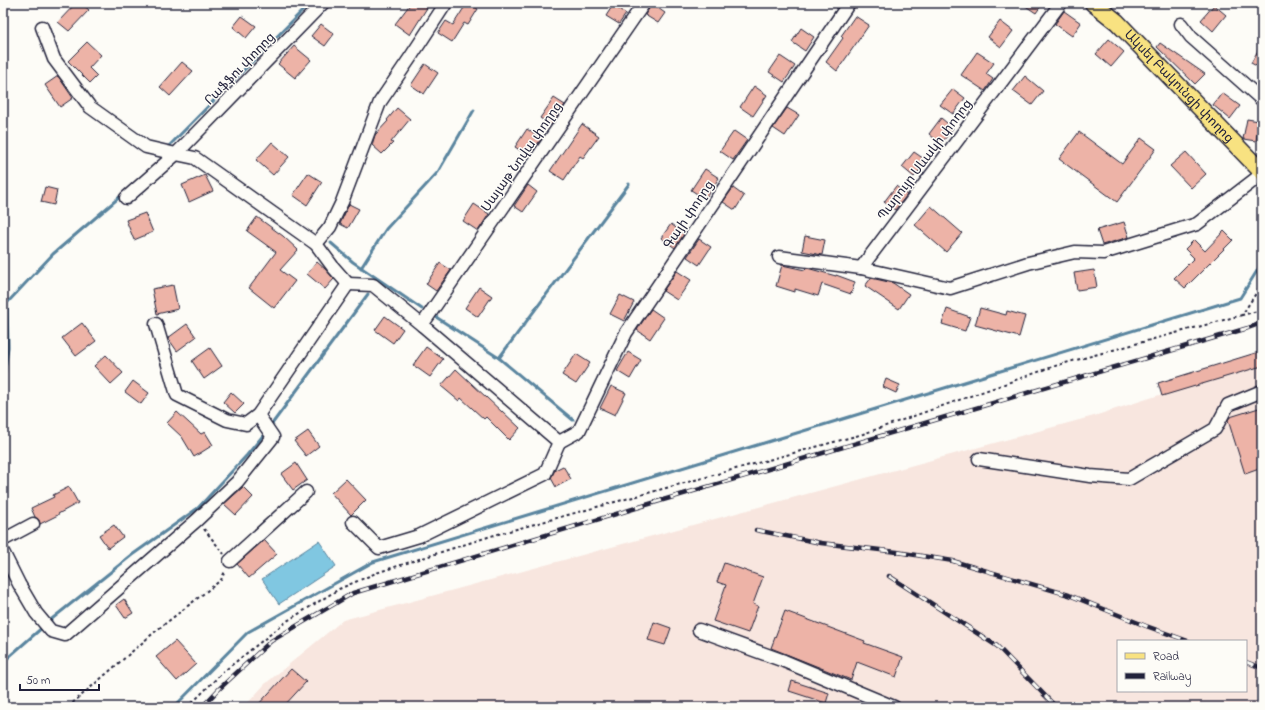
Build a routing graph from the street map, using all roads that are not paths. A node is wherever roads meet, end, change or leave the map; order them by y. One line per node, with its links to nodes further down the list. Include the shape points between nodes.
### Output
1 (323, 3): 10 (street, Րաֆֆու փողոց)
2 (446, 3): 13 (street, via 380,102 342,202 330,227)
3 (644, 3): 18 (street, Սայաթ Նովա փողոց)
4 (849, 3): 21 (street, Գայի փողոց, via 626,333 579,431)
5 (1061, 3): 15 (street, Պարույր Սևակի փողոց)
6 (1093, 3): 11 (main road, Ակսել Բակունցի փողոց, via 1118,22)
7 (1181, 24): 9 (street, via 1191,37)
8 (42, 27): 10 (street, via 54,59 90,106 146,147)
9 (1262, 100)
10 (176, 154): 12 (street, Րաֆֆու փողոց); 13 (street, via 195,158)
11 (1262, 173): 15 (street, via 1197,224 1103,253 1075,252 1028,263 950,288)
12 (126, 198)
13 (316, 244): 16 (street)
14 (779, 257): 15 (street)
15 (861, 268)
16 (348, 284): 18 (street, via 372,285); 20 (street)
17 (156, 324): 20 (street, via 177,395 227,420 246,424)
18 (422, 325): 21 (street)
19 (1262, 391): 22 (street, via 1228,406 1215,430 1129,479 1090,476)
20 (258, 415): 27 (street, via 273,437 237,482 65,635 52,631 36,613)
21 (559, 442): 24 (street, via 545,474 419,536 379,548)
22 (979, 459)
23 (306, 492): 28 (street)
24 (353, 522)
25 (33, 524): 26 (street)
26 (3, 540)
27 (3, 552)
28 (230, 561)
29 (699, 630): 30 (street, via 784,661)
30 (894, 707)

